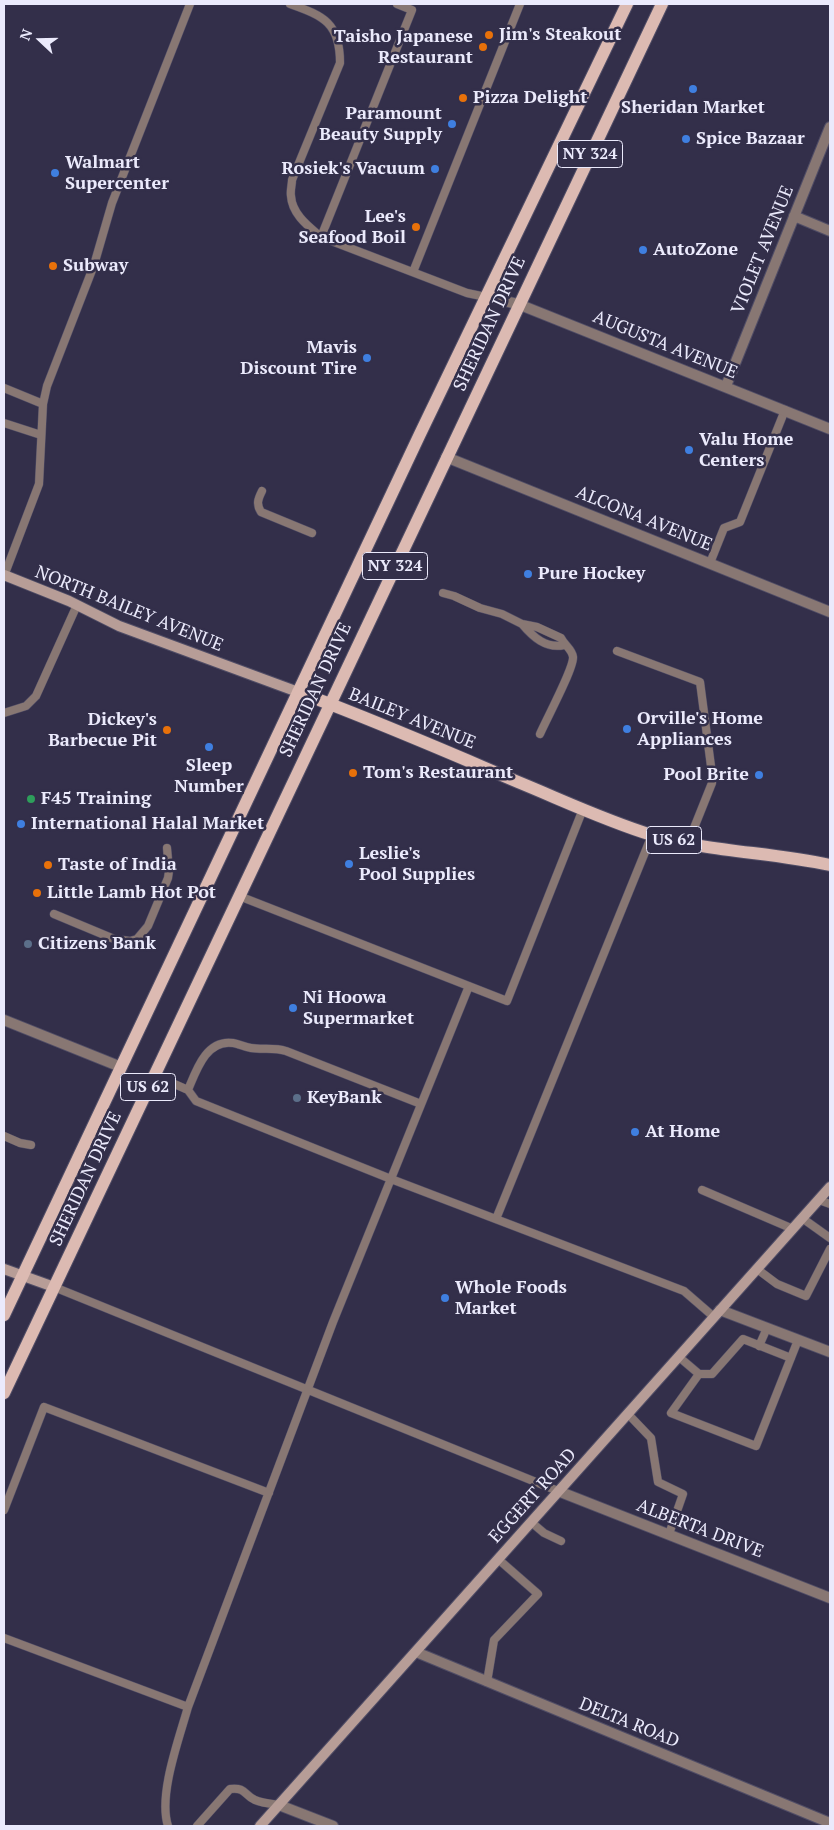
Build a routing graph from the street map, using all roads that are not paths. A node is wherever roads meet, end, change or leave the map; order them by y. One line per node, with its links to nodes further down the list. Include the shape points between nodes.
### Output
1 (190, 4): 16 (lane, via 112,203 94,264)
2 (290, 4): 10 (lane, via 317,14 330,25 338,40 340,63 292,180 291,196 296,212)
3 (397, 4): 10 (lane, via 412,10)
4 (520, 4): 11 (lane)
5 (627, 4): 12 (main road, SHERIDAN DRIVE / NY 324)
6 (662, 4): 13 (main road, SHERIDAN DRIVE / NY 324)
7 (830, 127): 8 (street, VIOLET AVENUE)
8 (794, 216): 9 (street); 14 (street, VIOLET AVENUE)
9 (830, 231)
10 (321, 237): 11 (lane)
11 (413, 272): 12 (lane)
12 (486, 297): 13 (street, AUGUSTA AVENUE); 30 (main road, SHERIDAN DRIVE / NY 324)
13 (518, 304): 14 (street, AUGUSTA AVENUE); 21 (main road, SHERIDAN DRIVE / NY 324)
14 (726, 386): 17 (street, AUGUSTA AVENUE)
15 (4, 388): 16 (lane)
16 (43, 404): 20 (lane)
17 (785, 410): 19 (street, AUGUSTA AVENUE); 24 (lane, via 740,522 724,528)
18 (4, 423): 20 (lane)
19 (830, 429)
20 (41, 435): 25 (lane, via 39,484)
21 (446, 457): 24 (street, ALCONA AVENUE); 31 (main road, SHERIDAN DRIVE / NY 324)
22 (262, 491): 23 (lane, via 258,501 261,512)
23 (312, 533)
24 (710, 563): 28 (street, ALCONA AVENUE)
25 (4, 575): 27 (street, NORTH BAILEY AVENUE)
26 (443, 593): 33 (lane, via 537,627 561,638 570,649 573,662)
27 (78, 606): 30 (street, NORTH BAILEY AVENUE, via 119,626); 32 (lane, via 36,696 26,706)
28 (830, 612)
29 (618, 651): 36 (lane, via 700,682 712,783)
30 (298, 692): 31 (main road, BAILEY AVENUE / US 62); 43 (main road, SHERIDAN DRIVE / US 62)
31 (329, 704): 34 (main road, BAILEY AVENUE / US 62); 39 (main road, SHERIDAN DRIVE / US 62)
32 (4, 713)
33 (540, 734)
34 (583, 809): 35 (main road, BAILEY AVENUE / US 62); 41 (lane, via 507,1001)
35 (652, 835): 36 (main road, BAILEY AVENUE / US 62); 55 (lane)
36 (688, 843): 38 (main road, BAILEY AVENUE / US 62)
37 (167, 848): 40 (lane, via 168,878 148,926 137,939 114,938)
38 (830, 864)
39 (238, 896): 41 (lane); 44 (main road, SHERIDAN DRIVE / US 62)
40 (54, 914)
41 (469, 986): 46 (lane)
42 (4, 1020): 43 (street)
43 (121, 1067): 61 (main road, SHERIDAN DRIVE / US 62)
44 (154, 1075): 45 (lane); 62 (main road, SHERIDAN DRIVE / US 62)
45 (188, 1090): 46 (lane, via 208,1052 224,1043 233,1043 254,1049 286,1051); 49 (lane, via 196,1101)
46 (421, 1104): 49 (lane)
47 (4, 1136): 48 (lane)
48 (31, 1145)
49 (391, 1179): 55 (lane); 72 (lane)
50 (830, 1187): 52 (street, EGGERT ROAD)
51 (702, 1190): 56 (lane)
52 (819, 1200): 53 (lane); 54 (street, EGGERT ROAD)
53 (830, 1204)
54 (802, 1218): 56 (street, EGGERT ROAD); 57 (lane)
55 (496, 1219): 63 (lane, via 684,1291)
56 (793, 1229): 60 (street, EGGERT ROAD)
57 (830, 1238)
58 (830, 1249): 60 (lane, via 806,1296 777,1284)
59 (4, 1269): 61 (street)
60 (757, 1269): 63 (street, EGGERT ROAD)
61 (23, 1276): 62 (street); 64 (main road, SHERIDAN DRIVE / US 62)
62 (54, 1287): 72 (lane); 73 (main road, SHERIDAN DRIVE / US 62)
63 (717, 1314): 65 (street); 69 (street, EGGERT ROAD)
64 (4, 1315)
65 (767, 1328): 66 (street); 67 (lane)
66 (798, 1340): 68 (street); 70 (lane)
67 (759, 1346): 70 (lane); 71 (lane, via 743,1339 712,1374)
68 (830, 1352)
69 (679, 1357): 71 (lane); 74 (street, EGGERT ROAD)
70 (791, 1358): 71 (lane, via 756,1446 670,1413)
71 (700, 1374)
72 (307, 1390): 75 (lane); 76 (lane)
73 (4, 1393)
74 (628, 1414): 75 (street, EGGERT ROAD); 79 (lane, via 651,1438 658,1482 683,1494)
75 (558, 1491): 78 (street, EGGERT ROAD); 79 (street, ALBERTA DRIVE)
76 (269, 1493): 77 (lane, via 44,1407); 86 (lane)
77 (4, 1510)
78 (531, 1522): 80 (lane); 81 (street, EGGERT ROAD)
79 (669, 1534): 82 (street, ALBERTA DRIVE)
80 (561, 1541)
81 (498, 1560): 84 (street, EGGERT ROAD); 85 (lane, via 538,1594 494,1640)
82 (830, 1598)
83 (4, 1638): 86 (lane)
84 (416, 1652): 85 (street, DELTA ROAD); 87 (street, EGGERT ROAD)
85 (487, 1682): 88 (street, DELTA ROAD)
86 (188, 1708): 89 (lane, via 166,1793)
87 (280, 1805): 90 (lane, via 254,1800 238,1788 230,1789); 91 (street, EGGERT ROAD); 92 (street)
88 (830, 1823)
89 (168, 1826)
90 (197, 1826)
91 (260, 1826)
92 (333, 1826)

